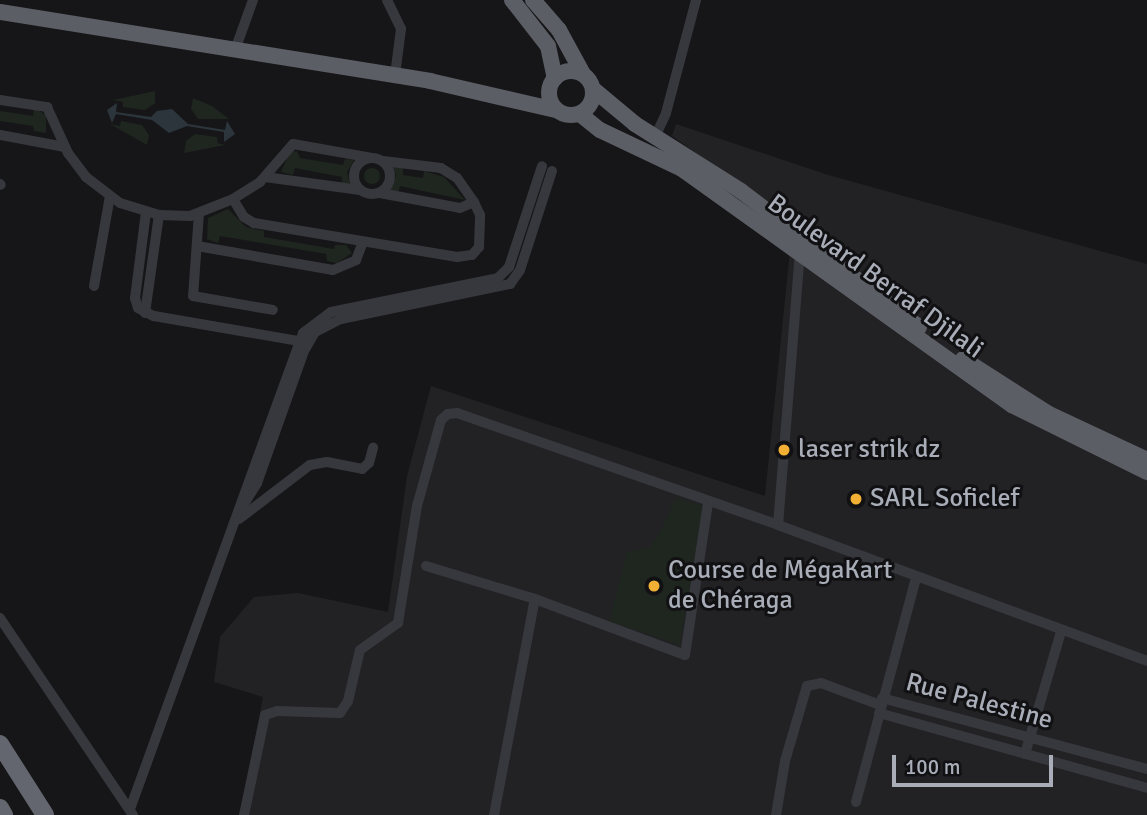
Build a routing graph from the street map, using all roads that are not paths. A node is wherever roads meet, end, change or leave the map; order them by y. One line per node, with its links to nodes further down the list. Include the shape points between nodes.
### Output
1 (253, 0): 7 (street)
2 (387, 0): 9 (street, via 401,29)
3 (512, 0): 10 (highway, via 548,46)
4 (533, 0): 8 (highway, via 559,30)
5 (696, 0): 16 (street, via 666,113)
6 (0, 12): 7 (highway)
7 (235, 50): 9 (highway)
8 (583, 74): 10 (highway, via 565,71); 11 (highway)
9 (395, 75): 13 (highway, via 495,93)
10 (555, 78): 13 (highway, via 549,94)
11 (593, 89): 14 (highway, via 592,101); 16 (highway, Boulevard Berraf Djilali)
12 (0, 100): 17 (street, via 47,107)
13 (556, 110): 14 (highway)
14 (580, 114): 33 (highway, Boulevard Berraf Djilali, via 600,130 682,169)
15 (0, 135): 17 (street)
16 (655, 137): 39 (highway, Boulevard Berraf Djilali, via 741,191 1010,390)
17 (65, 148): 25 (street, via 86,177)
18 (372, 158): 19 (street); 22 (street, via 293,144 285,148); 23 (street, via 355,170)
19 (383, 161): 24 (street, via 391,181); 27 (street, via 440,168 457,178)
20 (541, 166): 37 (street, via 512,260 498,278 331,312 315,321)
21 (552, 171): 42 (street, via 520,270 510,284 341,319 315,332 257,483)
22 (265, 177): 23 (street); 26 (street)
23 (360, 190): 24 (street)
24 (380, 193): 27 (street, via 460,208)
25 (110, 196): 28 (street); 34 (street)
26 (233, 200): 29 (street); 31 (street, via 254,223)
27 (474, 202): 31 (street, via 481,233 472,256 438,256)
28 (146, 212): 30 (street); 36 (street, via 135,298)
29 (199, 213): 30 (street); 32 (street)
30 (159, 215): 36 (street)
31 (363, 242): 32 (street, via 356,260 333,270)
32 (197, 246): 35 (street, via 191,284 196,299)
33 (800, 253): 40 (highway, Boulevard Berraf Djilali, via 1012,405); 44 (street)
34 (94, 286)
35 (273, 310)
36 (145, 313): 37 (street)
37 (298, 341): 42 (street, via 247,479)
38 (373, 448): 43 (street, via 362,469 327,462 310,465)
39 (1147, 460)
40 (1147, 472)
41 (708, 503): 44 (street); 47 (street, via 685,655); 62 (street, via 457,413 448,414 441,420 417,506 398,623 360,650 348,701 340,713 277,711 265,715)
42 (243, 504): 43 (street)
43 (237, 521): 59 (street)
44 (778, 525): 46 (street)
45 (426, 566): 47 (street)
46 (916, 578): 49 (street); 51 (street)
47 (536, 599): 63 (street)
48 (0, 618): 59 (street)
49 (1061, 632): 50 (street); 52 (street)
50 (1147, 661)
51 (880, 705): 52 (street, Rue Palestine); 54 (street, Rue Palestine); 57 (street); 64 (street, via 821,682 807,686 785,761)
52 (1030, 738): 54 (street); 55 (street, Rue Palestine)
53 (0, 744): 61 (highway)
54 (1025, 754): 56 (street, Rue Palestine)
55 (1147, 769)
56 (1147, 788)
57 (856, 802)
58 (0, 808): 60 (highway)
59 (132, 812)
60 (4, 815)
61 (45, 815)
62 (244, 815)
63 (494, 815)
64 (776, 815)

